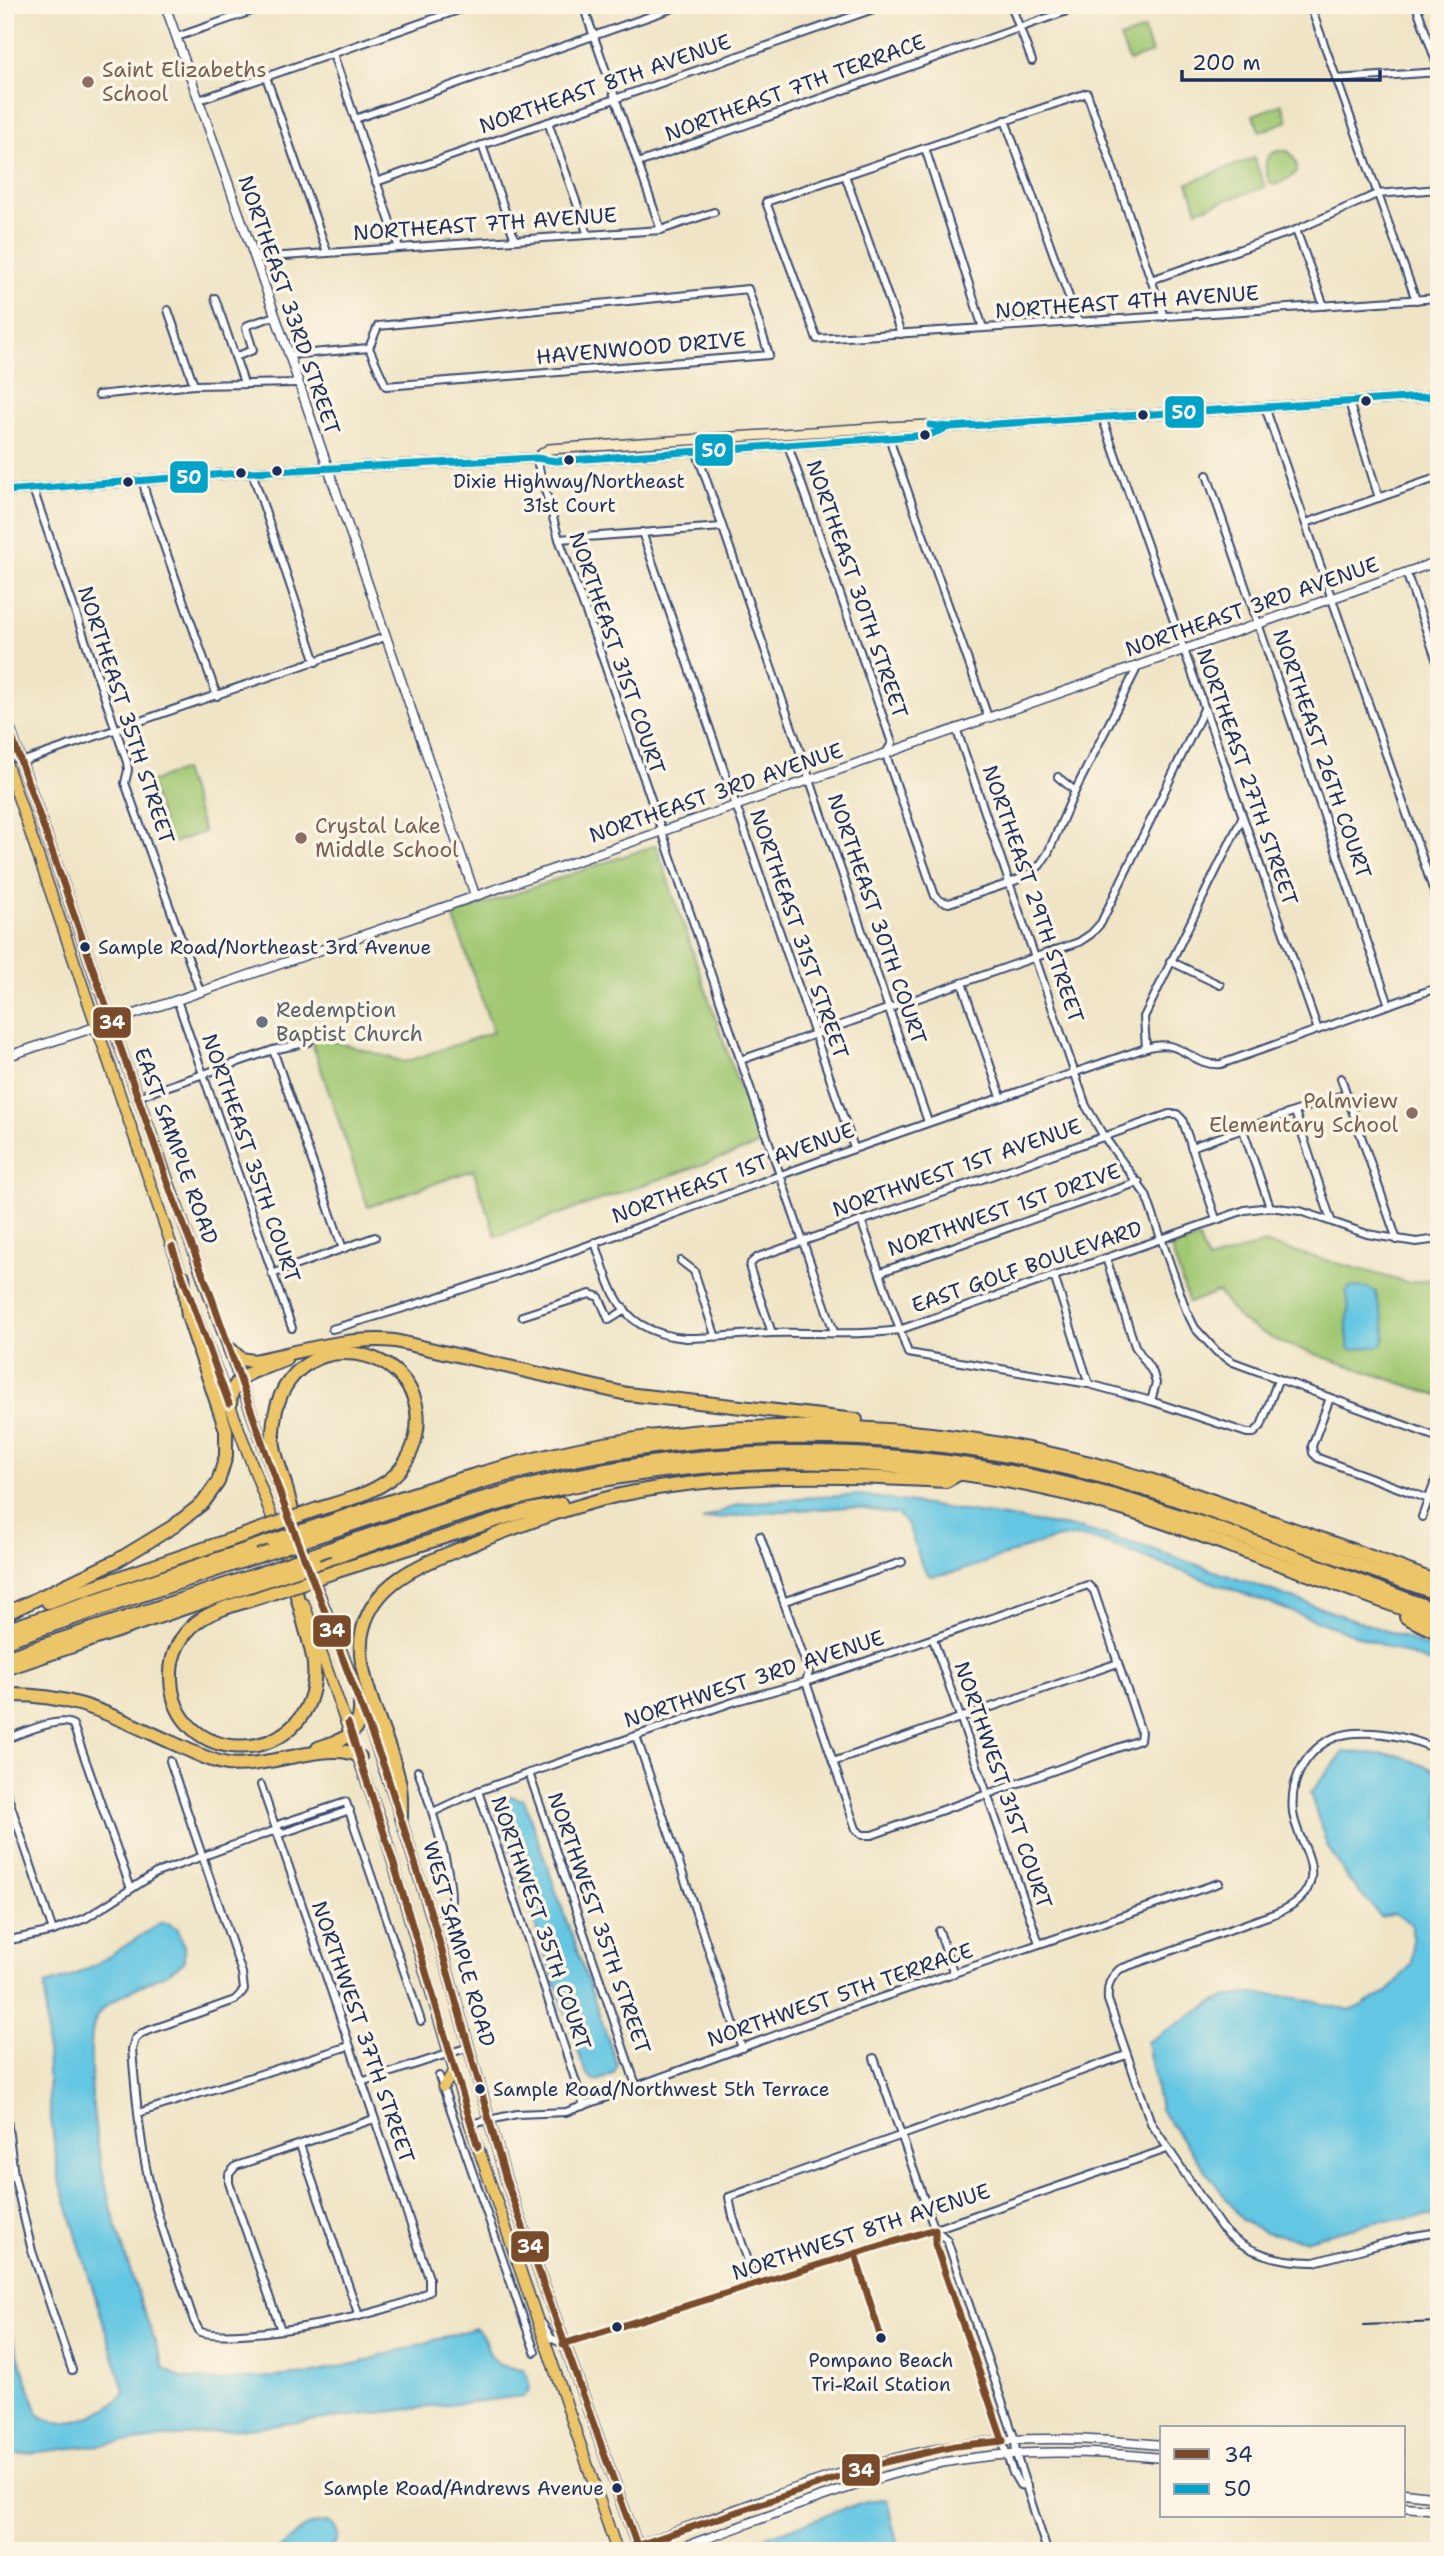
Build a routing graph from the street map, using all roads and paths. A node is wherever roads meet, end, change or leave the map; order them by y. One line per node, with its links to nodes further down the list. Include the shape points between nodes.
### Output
1 (165, 5): 13 (street, NORTHEAST 33RD STREET)
2 (269, 5): 13 (street)
3 (473, 5): 14 (street)
4 (583, 5): 12 (street)
5 (682, 5): 12 (street)
6 (885, 5): 19 (street, NORTHEAST 8TH AVENUE)
7 (1011, 5): 11 (street)
8 (1084, 5): 11 (street, NORTHEAST 7TH TERRACE)
9 (1310, 5): 18 (street)
10 (1416, 5): 16 (street)
11 (1019, 27): 15 (street); 26 (street, NORTHEAST 7TH TERRACE)
12 (593, 36): 19 (street); 21 (street)
13 (177, 37): 20 (street, NORTHEAST 33RD STREET)
14 (332, 54): 17 (street); 21 (street)
15 (1032, 61)
16 (1439, 71): 18 (street)
17 (266, 77): 20 (street); 37 (street)
18 (1336, 79): 30 (street)
19 (615, 99): 23 (street, NORTHEAST 8TH AVENUE); 26 (street)
20 (199, 100): 38 (street, NORTHEAST 33RD STREET)
21 (355, 118): 28 (street)
22 (1005, 121): 25 (street); 39 (street, via 1087,93); 47 (street)
23 (548, 122): 24 (street, NORTHEAST 8TH AVENUE); 34 (street)
24 (482, 145): 28 (street, NORTHEAST 8TH AVENUE); 35 (street)
25 (925, 148): 27 (street); 48 (street)
26 (638, 163): 32 (street)
27 (845, 175): 49 (street); 49 (street, NORTHEAST 4TH AVENUE, via 766,202 817,339)
28 (376, 182): 36 (street)
29 (1439, 189): 30 (street)
30 (1377, 194): 33 (street); 42 (street)
31 (714, 212): 32 (street, NORTHEAST 7TH AVENUE)
32 (662, 230): 34 (street, NORTHEAST 7TH AVENUE)
33 (1296, 230): 39 (street); 43 (street)
34 (588, 235): 35 (street, NORTHEAST 7TH AVENUE)
35 (515, 240): 36 (street, NORTHEAST 7TH AVENUE)
36 (399, 248): 37 (street, NORTHEAST 7TH AVENUE)
37 (327, 252): 38 (street, NORTHEAST 7TH AVENUE)
38 (255, 258): 45 (street, NORTHEAST 33RD STREET)
39 (1151, 280): 46 (street)
40 (215, 298): 52 (street)
41 (1439, 299): 42 (street, NORTHEAST 4TH AVENUE)
42 (1416, 300): 43 (street, NORTHEAST 4TH AVENUE)
43 (1324, 306): 46 (street, NORTHEAST 4TH AVENUE)
44 (168, 310): 55 (street)
45 (275, 316): 51 (street, NORTHEAST 33RD STREET); 52 (street, via 248,325 253,350)
46 (1164, 317): 47 (street, NORTHEAST 4TH AVENUE)
47 (1078, 322): 48 (street, NORTHEAST 4TH AVENUE)
48 (983, 328): 49 (street, NORTHEAST 4TH AVENUE)
49 (901, 334)
50 (369, 348): 50 (street, HAVENWOOD DRIVE, via 386,386 769,355 748,289 378,326); 51 (street)
51 (289, 355): 54 (street, NORTHEAST 33RD STREET)
52 (235, 357): 53 (street)
53 (244, 383): 54 (street); 55 (street)
54 (298, 383): 67 (street, NORTHEAST 33RD STREET)
55 (194, 385): 56 (street)
56 (97, 395)
57 (1439, 396): 58 (main road)
58 (1349, 402): 59 (main road); 74 (street)
59 (1265, 407): 60 (main road); 75 (street)
60 (1102, 417): 62 (main road); 84 (street, NORTHEAST 27TH STREET)
61 (887, 427): 62 (main road); 63 (street); 66 (main road, via 548,449)
62 (949, 427): 63 (main road, via 929,435)
63 (891, 437): 64 (main road); 91 (street)
64 (788, 445): 65 (main road); 95 (street, NORTHEAST 30TH STREET, via 892,743)
65 (696, 450): 66 (main road, via 556,461); 76 (street, NORTHEAST 30TH COURT)
66 (536, 458): 67 (main road); 78 (street, NORTHEAST 31ST COURT)
67 (328, 470): 68 (main road); 83 (street, NORTHEAST 33RD STREET)
68 (252, 472): 71 (main road); 85 (street)
69 (1208, 475): 82 (street, NORTHEAST 26TH COURT)
70 (1439, 477): 74 (street)
71 (143, 481): 72 (main road); 88 (street)
72 (33, 489): 73 (main road); 93 (street, NORTHEAST 35TH STREET)
73 (5, 491)
74 (1379, 498): 75 (street)
75 (1307, 523): 81 (street)
76 (722, 527): 77 (street); 99 (street, NORTHEAST 30TH COURT)
77 (642, 533): 78 (street); 101 (street, NORTHEAST 31ST STREET)
78 (559, 539): 104 (street, NORTHEAST 31ST COURT)
79 (1439, 561): 80 (street, NORTHEAST 3RD AVENUE)
80 (1406, 572): 81 (street, NORTHEAST 3RD AVENUE); 87 (street)
81 (1331, 598): 82 (street, NORTHEAST 3RD AVENUE); 107 (street)
82 (1259, 623): 84 (street, NORTHEAST 3RD AVENUE); 115 (street, NORTHEAST 26TH COURT)
83 (385, 637): 85 (street); 106 (street, NORTHEAST 33RD STREET)
84 (1184, 649): 86 (street, NORTHEAST 3RD AVENUE); 89 (street, NORTHEAST 27TH STREET)
85 (316, 662): 88 (street)
86 (1138, 665): 91 (street, NORTHEAST 3RD AVENUE); 100 (street)
87 (1439, 667)
88 (217, 696): 93 (street)
89 (1204, 709): 103 (street, NORTHEAST 27TH STREET); 108 (street, via 1101,923 1079,942)
90 (5, 716): 96 (main road, EAST SAMPLE ROAD)
91 (988, 717): 92 (street, NORTHEAST 3RD AVENUE)
92 (956, 728): 95 (street, NORTHEAST 3RD AVENUE); 105 (street, NORTHEAST 29TH STREET)
93 (116, 730): 96 (street); 113 (street, NORTHEAST 35TH STREET, via 127,762 125,783)
94 (5, 745): 96 (street)
95 (886, 753): 99 (street, NORTHEAST 3RD AVENUE); 105 (street, NORTHEAST 30TH STREET, via 935,896 949,903)
96 (21, 762): 102 (main road, EAST SAMPLE ROAD)
97 (7, 764): 102 (main road, via 18,772); 118 (main road, EAST SAMPLE ROAD)
98 (1058, 777): 100 (street)
99 (810, 779): 101 (street, NORTHEAST 3RD AVENUE); 116 (street, NORTHEAST 30TH COURT)
100 (1075, 791): 105 (street, via 1040,865)
101 (736, 804): 104 (street, NORTHEAST 3RD AVENUE); 120 (street, NORTHEAST 31ST STREET)
102 (38, 812): 117 (main road, EAST SAMPLE ROAD)
103 (1242, 818): 109 (street); 119 (street, NORTHEAST 27TH STREET)
104 (661, 831): 106 (street, NORTHEAST 3RD AVENUE); 125 (street, NORTHEAST 31ST COURT)
105 (1010, 883): 108 (street, NORTHEAST 29TH STREET)
106 (475, 895): 113 (street, NORTHEAST 3RD AVENUE)
107 (1439, 906)
108 (1036, 957): 110 (street); 126 (street, NORTHEAST 29TH STREET)
109 (1170, 961): 111 (street); 122 (street, via 1144,1017)
110 (962, 983): 116 (street); 131 (street)
111 (1220, 985)
112 (1439, 987): 115 (street)
113 (200, 991): 114 (street, NORTHEAST 3RD AVENUE)
114 (177, 1000): 117 (street, NORTHEAST 3RD AVENUE); 127 (street, NORTHEAST 35TH COURT)
115 (1389, 1005): 119 (street)
116 (889, 1008): 120 (street); 133 (street, NORTHEAST 30TH COURT)
117 (111, 1022): 118 (street, NORTHEAST 3RD AVENUE); 130 (main road, EAST SAMPLE ROAD)
118 (97, 1027): 124 (street, NORTHEAST 3RD AVENUE); 155 (main road, EAST SAMPLE ROAD)
119 (1318, 1030): 122 (street, via 1222,1064 1206,1063 1172,1045)
120 (815, 1034): 125 (street); 137 (street, NORTHEAST 31ST STREET)
121 (309, 1042): 123 (street)
122 (1146, 1048): 126 (street, NORTHEAST 1ST AVENUE)
123 (273, 1050): 127 (street); 150 (street)
124 (5, 1057)
125 (741, 1060): 138 (street, NORTHEAST 31ST COURT)
126 (1076, 1072): 131 (street, NORTHEAST 1ST AVENUE); 135 (street, NORTHEAST 29TH STREET, via 1086,1106)
127 (203, 1074): 130 (street); 154 (street, NORTHEAST 35TH COURT)
128 (1340, 1078): 129 (street)
129 (1346, 1094): 132 (street); 146 (street)
130 (137, 1097): 165 (main road, EAST SAMPLE ROAD)
131 (1001, 1097): 133 (street, NORTHEAST 1ST AVENUE)
132 (1295, 1112): 134 (street); 143 (street)
133 (928, 1122): 137 (street, NORTHEAST 1ST AVENUE)
134 (1243, 1130): 136 (street); 140 (street)
135 (1103, 1135): 136 (street, NORTHWEST 1ST AVENUE, via 1177,1114); 139 (street, NORTHEAST 29TH STREET); 142 (street, NORTHWEST 1ST AVENUE)
136 (1191, 1147): 141 (street)
137 (854, 1148): 138 (street, NORTHEAST 1ST AVENUE)
138 (781, 1175): 148 (street); 149 (street, NORTHEAST 1ST AVENUE)
139 (1139, 1182): 145 (street, NORTHEAST 29TH STREET); 153 (street, NORTHWEST 1ST DRIVE)
140 (1270, 1207): 141 (street, EAST GOLF BOULEVARD); 143 (street, EAST GOLF BOULEVARD)
141 (1216, 1219): 145 (street, EAST GOLF BOULEVARD)
142 (861, 1220): 148 (street, NORTHWEST 1ST AVENUE); 153 (street)
143 (1331, 1220): 146 (street, EAST GOLF BOULEVARD)
144 (375, 1237): 150 (street)
145 (1161, 1239): 151 (street, EAST GOLF BOULEVARD); 168 (street, NORTHEAST 29TH STREET, via 1195,1328 1217,1352)
146 (1397, 1240): 147 (street, EAST GOLF BOULEVARD)
147 (1439, 1240)
148 (803, 1241): 162 (street); 163 (street, NORTHWEST 1ST AVENUE, via 751,1263)
149 (595, 1242): 157 (street, via 610,1287); 160 (street, NORTHEAST 1ST AVENUE)
150 (343, 1249): 154 (street)
151 (1106, 1258): 156 (street, EAST GOLF BOULEVARD); 171 (street, via 1135,1346 1153,1373 1156,1383)
152 (681, 1261): 164 (street, via 694,1271)
153 (881, 1272): 161 (street)
154 (272, 1273): 159 (street, NORTHEAST 35TH COURT)
155 (183, 1276): 172 (main road, EAST SAMPLE ROAD); 194 (highway, via 188,1316 226,1430 226,1456 218,1482 203,1503 174,1526 118,1560)
156 (1054, 1276): 161 (street, EAST GOLF BOULEVARD); 169 (street)
157 (625, 1310): 158 (street, via 609,1320 598,1297 590,1294); 164 (street, EAST GOLF BOULEVARD, via 639,1324 659,1333 685,1338)
158 (522, 1316)
159 (292, 1328)
160 (332, 1329)
161 (899, 1330): 162 (street, EAST GOLF BOULEVARD, via 858,1335); 169 (street, via 908,1353)
162 (834, 1332): 163 (street, EAST GOLF BOULEVARD)
163 (772, 1333): 164 (street, EAST GOLF BOULEVARD)
164 (715, 1335)
165 (230, 1349): 166 (highway, via 246,1361); 167 (main road, EAST SAMPLE ROAD)
166 (308, 1351): 167 (highway); 174 (highway, via 355,1340 395,1341 615,1392 948,1429)
167 (240, 1379): 172 (highway, via 230,1392); 183 (main road, EAST SAMPLE ROAD)
168 (1278, 1380): 170 (street, NORTHEAST 29TH STREET); 171 (street, via 1254,1433)
169 (1089, 1384): 171 (street)
170 (1330, 1398): 173 (street, NORTHEAST 29TH STREET); 178 (street, via 1312,1453)
171 (1151, 1401)
172 (230, 1406): 186 (main road, EAST SAMPLE ROAD)
173 (1439, 1438)
174 (990, 1442): 181 (highway, via 842,1428 767,1427 653,1437 569,1451 461,1478); 189 (highway, via 1136,1475)
175 (1439, 1471): 178 (street)
176 (958, 1474): 177 (highway, via 946,1481 862,1476 737,1480); 185 (highway, via 801,1463 644,1474 501,1503); 191 (highway, via 1113,1506)
177 (620, 1495): 186 (highway, bridge, via 610,1493 526,1511 337,1571 272,1593 203,1618 177,1647 172,1690 191,1726 214,1742 243,1747 268,1743 295,1724 308,1705 314,1659); 223 (highway, via 527,1522 421,1565 384,1590 365,1622 360,1653 400,1782)
178 (1429, 1499): 179 (street); 180 (street)
179 (1439, 1503)
180 (1422, 1517)
181 (321, 1530): 184 (highway, bridge); 190 (highway, via 536,1468 609,1453 718,1440 866,1439 978,1450 1094,1475 1182,1501)
182 (760, 1536): 192 (street)
183 (301, 1550): 194 (highway, bridge, via 286,1487 274,1452 278,1401 298,1370 319,1358 348,1352 377,1359 402,1380 414,1402 417,1430 412,1451 399,1471 373,1490 315,1510 250,1534); 205 (main road, WEST SAMPLE ROAD)
184 (256, 1552): 196 (highway); 199 (highway)
185 (331, 1553): 188 (highway, bridge); 193 (highway, via 498,1494 605,1470 715,1456 862,1454 996,1469 1104,1493)
186 (286, 1555): 207 (main road, WEST SAMPLE ROAD)
187 (902, 1562): 192 (street)
188 (265, 1576): 200 (highway); 202 (highway)
189 (1439, 1581)
190 (1439, 1594)
191 (1366, 1595): 195 (highway); 197 (highway)
192 (785, 1601): 203 (street, via 809,1672)
193 (1439, 1611)
194 (7, 1614)
195 (1439, 1622)
196 (5, 1630)
197 (1439, 1633)
198 (933, 1639): 201 (street, NORTHWEST 3RD AVENUE, via 1088,1586 1094,1591); 203 (street, NORTHWEST 3RD AVENUE); 206 (street, NORTHWEST 31ST COURT)
199 (5, 1642)
200 (5, 1658)
201 (1118, 1663): 206 (street); 220 (street, via 1140,1740)
202 (5, 1669)
203 (806, 1682): 208 (street, NORTHWEST 3RD AVENUE); 214 (street)
204 (5, 1695): 211 (highway, via 50,1696 80,1703 227,1764 260,1764)
205 (360, 1700): 207 (highway, via 358,1725); 223 (main road, WEST SAMPLE ROAD)
206 (960, 1717): 214 (street); 220 (street, NORTHWEST 31ST COURT)
207 (352, 1734): 211 (highway); 212 (main road, WEST SAMPLE ROAD)
208 (636, 1736): 216 (street, NORTHWEST 3RD AVENUE); 237 (street)
209 (5, 1739): 227 (street, via 59,1721 73,1725)
210 (1439, 1750): 239 (street, via 1402,1738 1355,1733 1321,1745 1307,1757 1292,1792 1295,1825 1309,1859 1311,1879 1305,1894 1279,1912 1121,1969 1111,1977 1108,2000)
211 (312, 1753): 212 (highway, via 344,1751)
212 (359, 1757): 238 (main road, WEST SAMPLE ROAD)
213 (170, 1760): 225 (street)
214 (833, 1762): 220 (street, via 862,1835)
215 (418, 1771): 222 (street)
216 (529, 1773): 219 (street, NORTHWEST 3RD AVENUE); 244 (street, NORTHWEST 35TH STREET)
217 (261, 1785): 224 (street, NORTHWEST 37TH STREET)
218 (5, 1788): 229 (street)
219 (478, 1791): 222 (street, NORTHWEST 3RD AVENUE); 247 (street, NORTHWEST 35TH COURT)
220 (988, 1795): 232 (street, NORTHWEST 31ST COURT)
221 (350, 1810): 224 (street, via 282,1833); 224 (street, via 346,1802 279,1824); 234 (street)
222 (433, 1812): 228 (street, via 453,1898 448,1914)
223 (401, 1818): 228 (main road, WEST SAMPLE ROAD)
224 (276, 1830): 225 (street); 235 (street, NORTHWEST 37TH STREET)
225 (202, 1856): 227 (street, via 156,1873); 248 (street, via 244,1990 235,2000 135,2039)
226 (1219, 1883): 232 (street, NORTHWEST 5TH TERRACE)
227 (131, 1889): 229 (street, via 86,1918)
228 (434, 1923): 236 (main road, WEST SAMPLE ROAD)
229 (53, 1931): 231 (street)
230 (939, 1931): 233 (street)
231 (5, 1941)
232 (1039, 1943): 233 (street, NORTHWEST 5TH TERRACE)
233 (954, 1974): 237 (street, NORTHWEST 5TH TERRACE)
234 (421, 2021)
235 (349, 2046): 243 (street, NORTHWEST 37TH STREET); 248 (street)
236 (469, 2047): 238 (street); 250 (main road, WEST SAMPLE ROAD)
237 (742, 2048): 244 (street, NORTHWEST 5TH TERRACE)
238 (448, 2053): 241 (main road, WEST SAMPLE ROAD); 243 (street)
239 (1126, 2055): 252 (street); 254 (street, via 1151,2123)
240 (874, 2058): 252 (street)
241 (454, 2072): 245 (main road); 251 (main road, WEST SAMPLE ROAD)
242 (439, 2076): 245 (street)
243 (361, 2082): 249 (street, NORTHWEST 37TH STREET)
244 (636, 2085): 247 (street, NORTHWEST 5TH TERRACE)
245 (443, 2087): 259 (street)
246 (5, 2102): 264 (street, via 14,2175 32,2251)
247 (584, 2106): 250 (street, NORTHWEST 5TH TERRACE, via 559,2114)
248 (138, 2113): 261 (street, via 155,2201 200,2332)
249 (374, 2119): 253 (street); 260 (street, NORTHWEST 37TH STREET, via 429,2278 429,2291 416,2300)
250 (489, 2119): 251 (street, NORTHWEST 5TH TERRACE); 262 (main road, WEST SAMPLE ROAD)
251 (470, 2124): 258 (main road, WEST SAMPLE ROAD)
252 (900, 2136): 255 (street); 257 (street, via 729,2197)
253 (300, 2145): 260 (street); 261 (street, via 236,2166 229,2174)
254 (1167, 2149): 255 (street, NORTHWEST 8TH AVENUE); 256 (street, via 1231,2239 1265,2255 1314,2262)
255 (935, 2229): 257 (street, NORTHWEST 8TH AVENUE); 265 (street, via 947,2240); 266 (street, via 935,2244)
256 (1439, 2232)
257 (756, 2284): 262 (street, NORTHWEST 8TH AVENUE)
258 (533, 2306): 259 (street); 262 (street, via 551,2339); 275 (main road, WEST SAMPLE ROAD)
259 (520, 2308): 263 (street)
260 (359, 2316): 261 (street)
261 (281, 2330)
262 (563, 2344): 274 (main road, WEST SAMPLE ROAD)
263 (535, 2352)
264 (72, 2370)
265 (1015, 2440): 266 (street); 267 (street, via 1071,2437); 268 (street)
266 (1003, 2441): 268 (street); 274 (street, via 890,2460 707,2519)
267 (1160, 2445)
268 (1011, 2454): 269 (street, via 1096,2451); 276 (street, via 893,2474); 277 (street, via 1020,2485 1027,2486)
269 (1160, 2458)
270 (1406, 2493): 271 (street)
271 (1439, 2497)
272 (1406, 2507): 273 (street)
273 (1439, 2511)
274 (638, 2548): 275 (street)
275 (618, 2551)
276 (671, 2551)
277 (1047, 2551)

